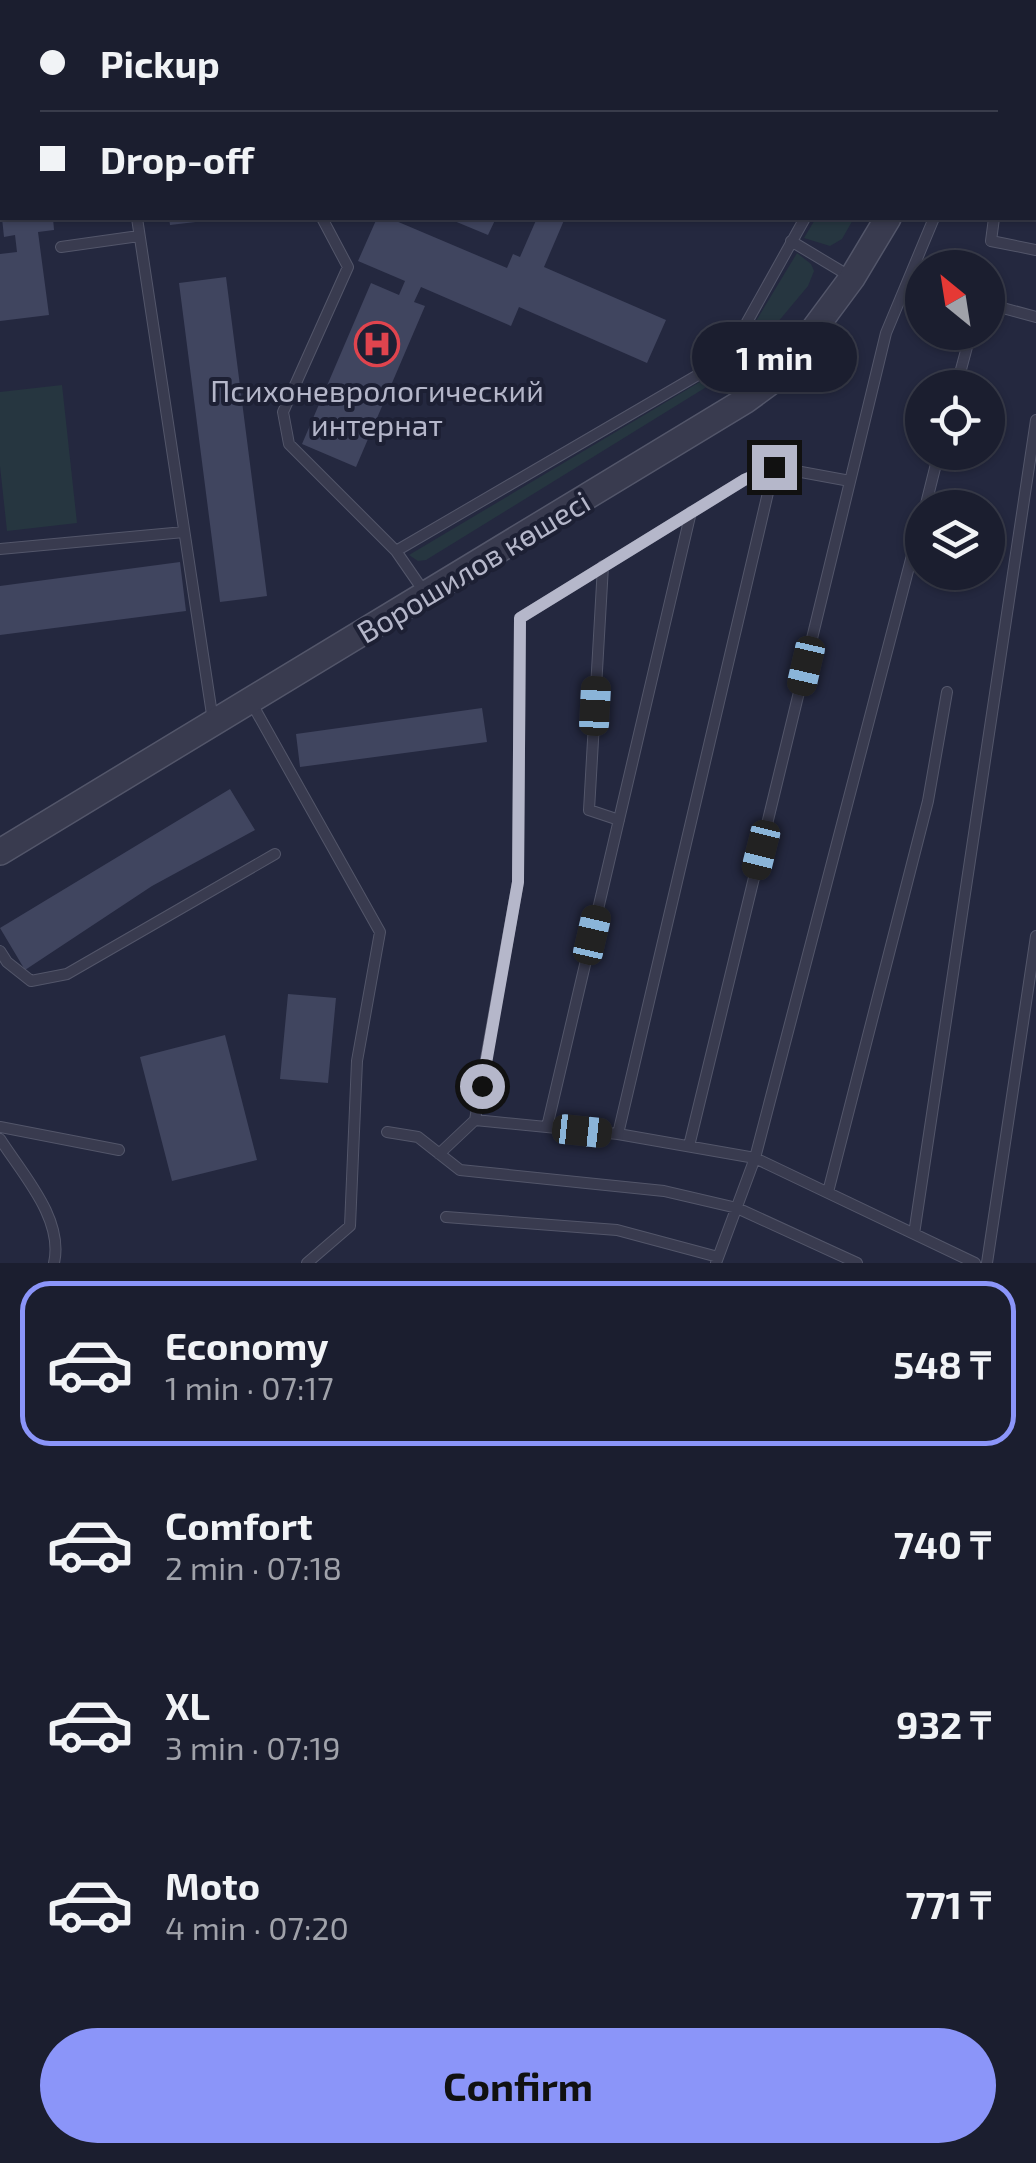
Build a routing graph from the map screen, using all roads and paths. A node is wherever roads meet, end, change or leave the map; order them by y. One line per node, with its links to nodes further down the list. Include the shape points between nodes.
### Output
1 (137, 220): 7 (lane)
2 (323, 220): 22 (lane, via 348,267 283,412 290,444)
3 (804, 220): 8 (lane)
4 (887, 220): 12 (street, Ворошилов көшесі)
5 (933, 220): 10 (lane)
6 (994, 220): 11 (lane, via 991,242)
7 (139, 236): 9 (lane); 20 (lane)
8 (791, 241): 12 (lane); 22 (lane, via 727,358)
9 (61, 247)
10 (920, 250)
11 (1036, 250)
12 (852, 278): 25 (street, Ворошилов көшесі, via 780,375)
13 (905, 287): 18 (lane, via 886,333)
14 (1005, 309): 15 (lane)
15 (1036, 317)
16 (1036, 420): 47 (lane)
17 (774, 467): 18 (lane); 19 (lane); 38 (lane)
18 (850, 480): 40 (lane)
19 (691, 512): 23 (lane); 29 (lane)
20 (184, 532): 21 (lane); 28 (lane)
21 (0, 549)
22 (396, 551): 25 (lane)
23 (604, 566): 29 (lane, via 588,810); 34 (lane, via 520,618 518,882)
24 (905, 582): 43 (lane)
25 (426, 595): 27 (street, Ворошилов көшесі)
26 (947, 692): 44 (lane, via 928,801)
27 (250, 701): 28 (street, Ворошилов көшесі); 50 (lane, via 380,932 357,1060 350,1226)
28 (213, 724): 30 (street, Ворошилов көшесі)
29 (619, 820): 36 (lane)
30 (0, 852)
31 (275, 854): 33 (lane, via 67,974 31,981)
32 (1036, 936): 53 (lane)
33 (0, 952)
34 (476, 1120): 36 (lane); 42 (lane)
35 (0, 1127): 41 (lane)
36 (547, 1128): 38 (lane)
37 (387, 1132): 42 (lane, via 418,1137)
38 (618, 1134): 40 (lane)
39 (0, 1140): 49 (lane, via 46,1211 58,1244)
40 (690, 1146): 43 (lane)
41 (119, 1150)
42 (439, 1154): 45 (lane, via 460,1170 664,1191)
43 (755, 1158): 44 (lane); 45 (lane)
44 (828, 1192): 47 (lane)
45 (736, 1208): 48 (lane); 51 (lane)
46 (446, 1218): 48 (lane, via 617,1230)
47 (914, 1234): 52 (lane)
48 (717, 1260)
49 (54, 1263)
50 (307, 1263)
51 (857, 1263)
52 (975, 1263)
53 (988, 1263)

